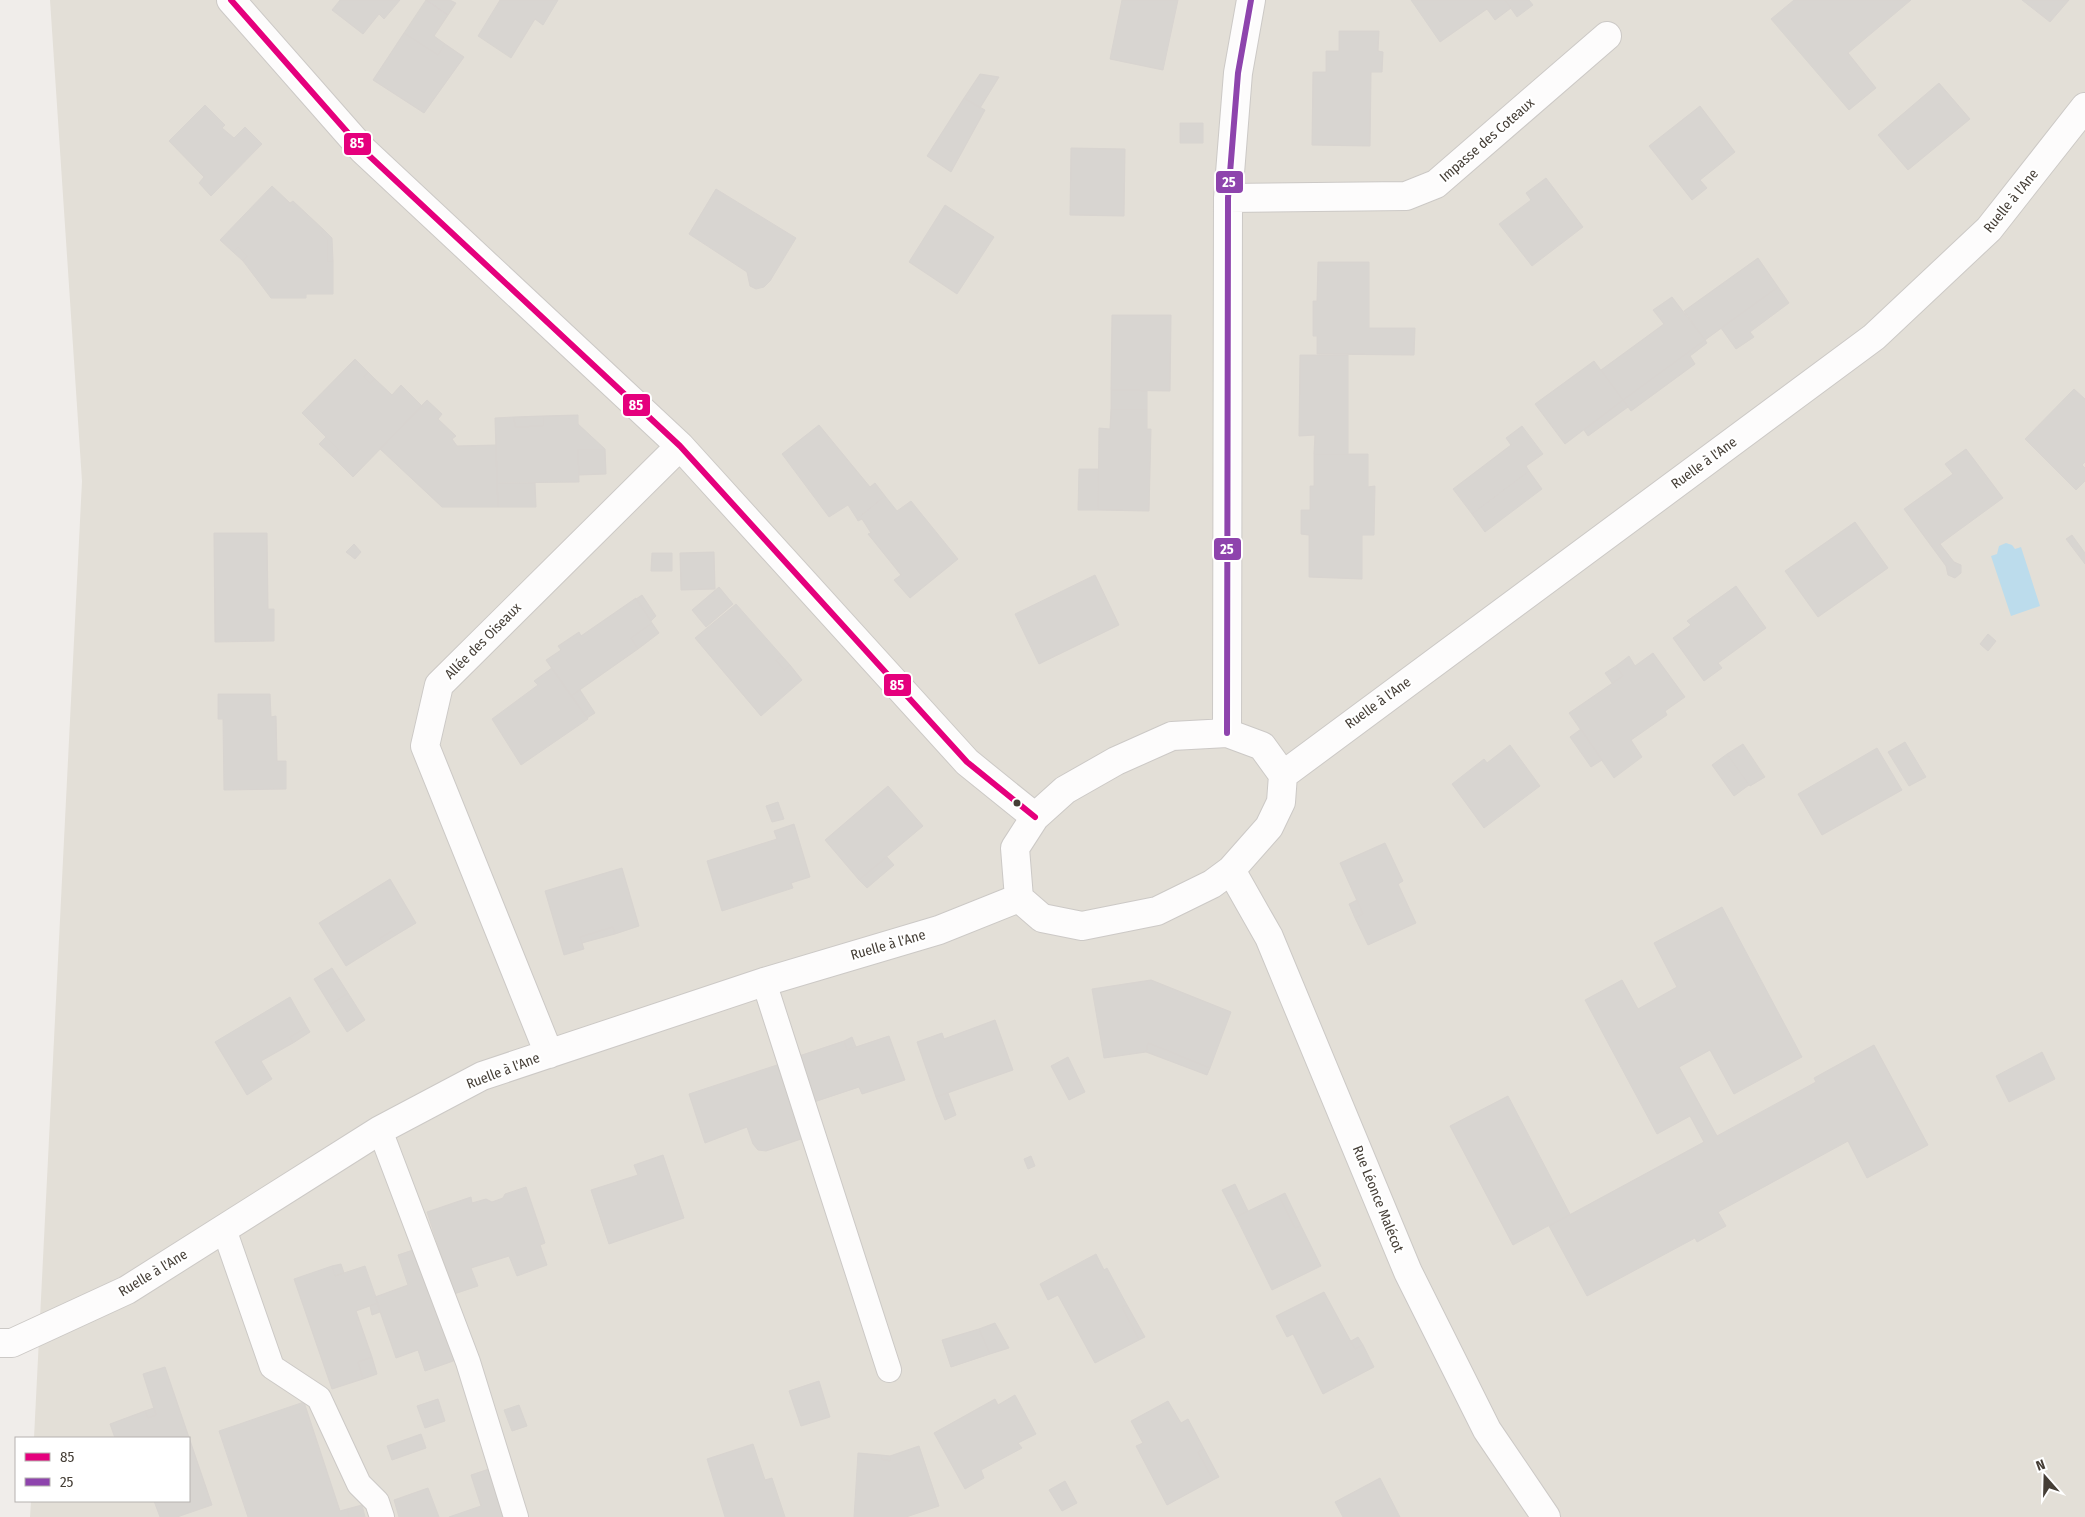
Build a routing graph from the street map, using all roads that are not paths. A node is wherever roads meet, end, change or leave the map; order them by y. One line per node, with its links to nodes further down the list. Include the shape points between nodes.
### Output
1 (1251, 0): 5 (street, via 1238,73)
2 (238, 3): 6 (street, via 362,150)
3 (1608, 36): 5 (street, Impasse des Coteaux, via 1436,184 1406,196)
4 (2085, 107): 8 (street, Ruelle à l'Ane, via 1990,229 1874,338)
5 (1228, 198): 7 (street)
6 (680, 446): 9 (street, via 967,762); 13 (street, Allée des Oiseaux, via 439,685 425,746)
7 (1227, 733): 8 (street, via 1262,746); 9 (street, via 1172,736 1116,761 1065,790)
8 (1283, 775): 10 (street, via 1281,802 1269,827)
9 (1036, 817): 11 (street, via 1015,848)
10 (1231, 870): 11 (street, via 1212,884 1157,911 1082,926 1042,918); 20 (street, Rue Léonce Malécot, via 1269,937 1408,1272 1487,1430)
11 (1019, 898): 12 (street, Ruelle à l'Ane, via 940,930)
12 (764, 982): 13 (street, Ruelle à l'Ane); 17 (lane)
13 (550, 1054): 14 (street, Ruelle à l'Ane, via 482,1076)
14 (380, 1130): 15 (street, Ruelle à l'Ane); 19 (lane, via 468,1362)
15 (224, 1229): 16 (street, Ruelle à l'Ane, via 127,1290 12,1342); 18 (lane, via 272,1367 319,1398 359,1484 378,1502)
16 (0, 1343)
17 (889, 1370)
18 (382, 1517)
19 (516, 1517)
20 (1546, 1517)

